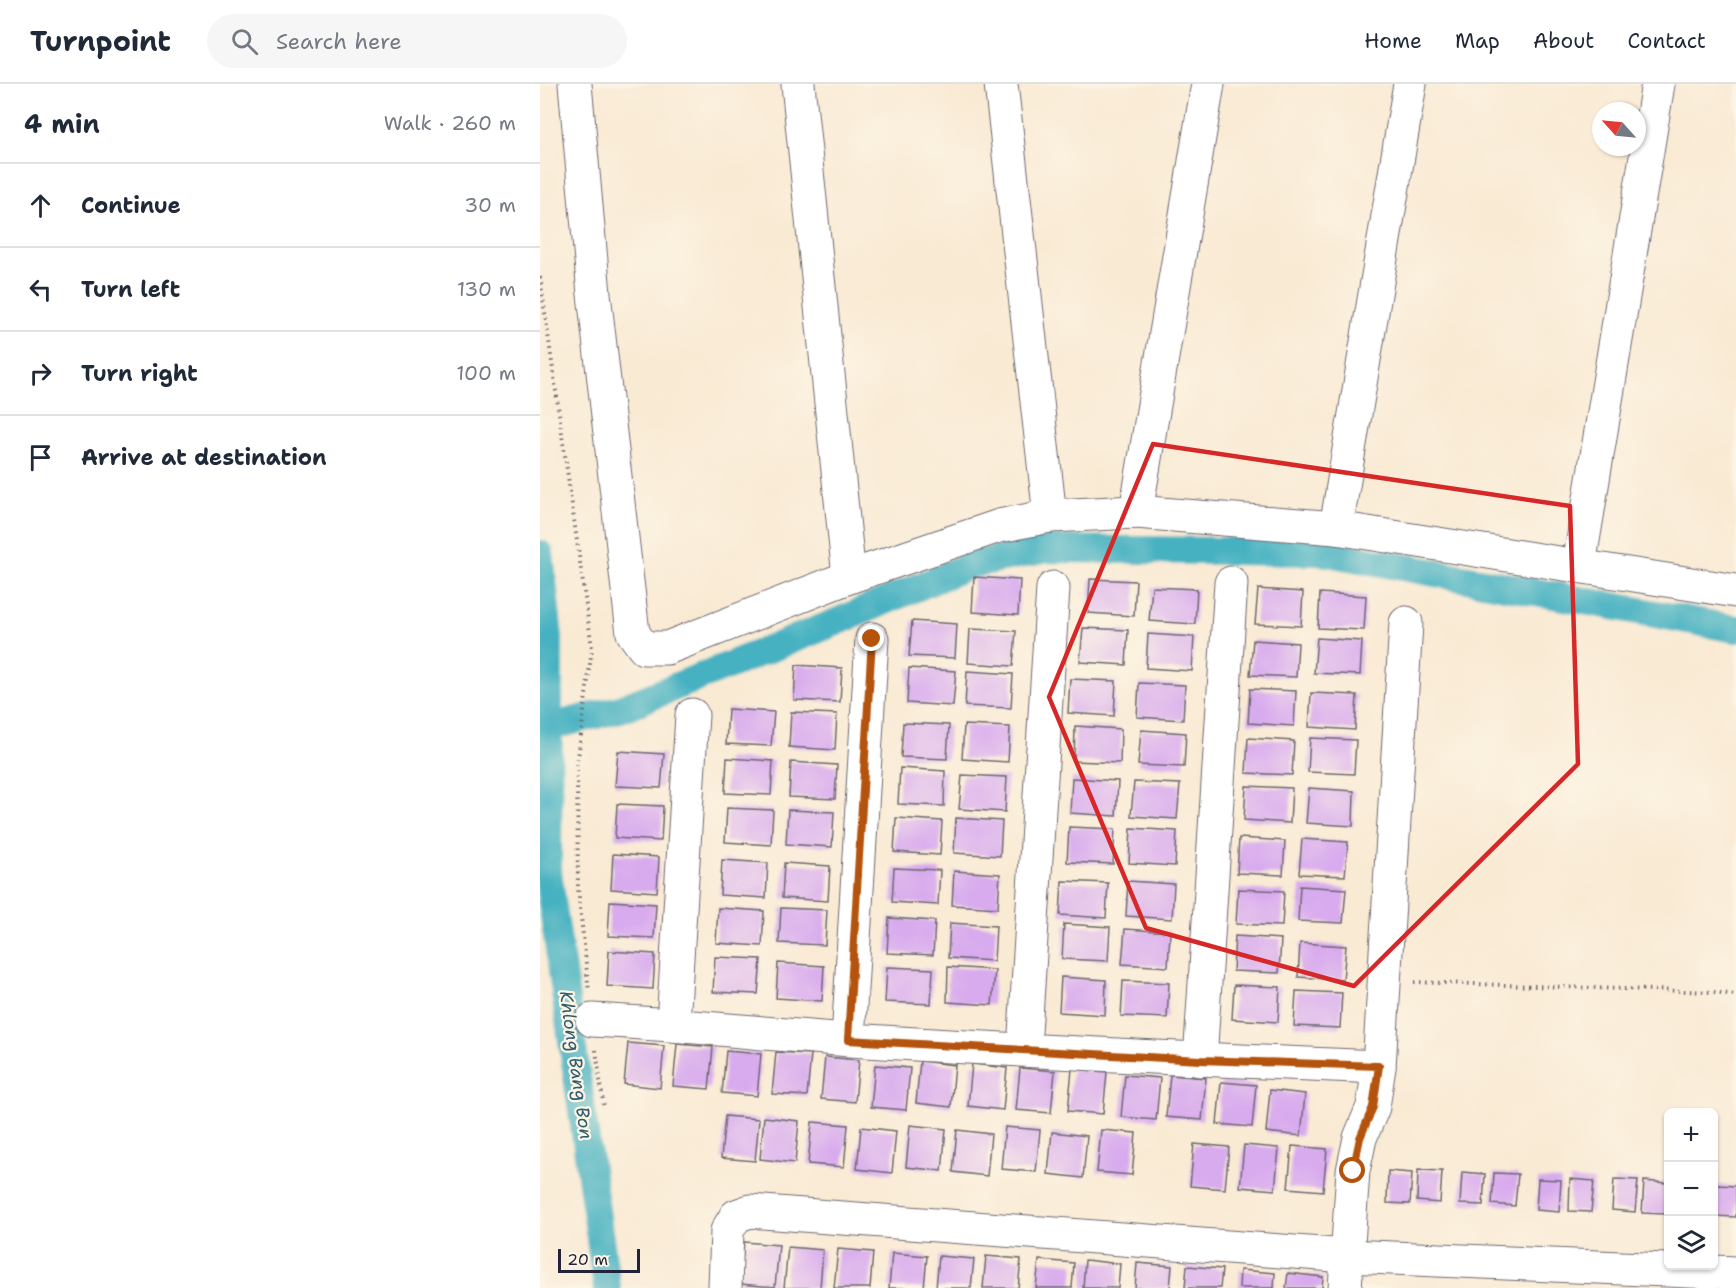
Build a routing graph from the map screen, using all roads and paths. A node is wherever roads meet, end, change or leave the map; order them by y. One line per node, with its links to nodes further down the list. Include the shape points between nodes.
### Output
1 (575, 84): 12 (street, via 633,633 644,648 667,648)
2 (798, 84): 12 (street)
3 (1001, 84): 9 (street)
4 (1208, 84): 8 (street)
5 (1410, 84): 10 (street)
6 (1658, 84): 11 (street)
7 (540, 278): 21 (path, via 592,648 577,788 578,888)
8 (1136, 512): 9 (street); 10 (street)
9 (1050, 516): 12 (street, via 999,526)
10 (1336, 528): 11 (street)
11 (1579, 565): 15 (street)
12 (849, 578)
13 (1231, 583): 25 (street)
14 (1053, 588): 24 (street)
15 (1736, 591)
16 (1406, 623): 19 (street)
17 (872, 639): 23 (street)
18 (692, 715): 22 (street)
19 (1383, 981): 20 (path); 26 (street)
20 (1736, 995)
21 (592, 1020): 22 (street); 27 (path)
22 (673, 1024): 23 (street)
23 (848, 1040): 24 (street)
24 (1024, 1049): 25 (street)
25 (1200, 1060): 26 (street)
26 (1379, 1066): 28 (street, via 1373,1107 1360,1138 1353,1171)
27 (604, 1108)
28 (1346, 1272): 29 (street); 30 (street, via 750,1211 736,1216 728,1231)
29 (1736, 1273)
30 (725, 1288)

